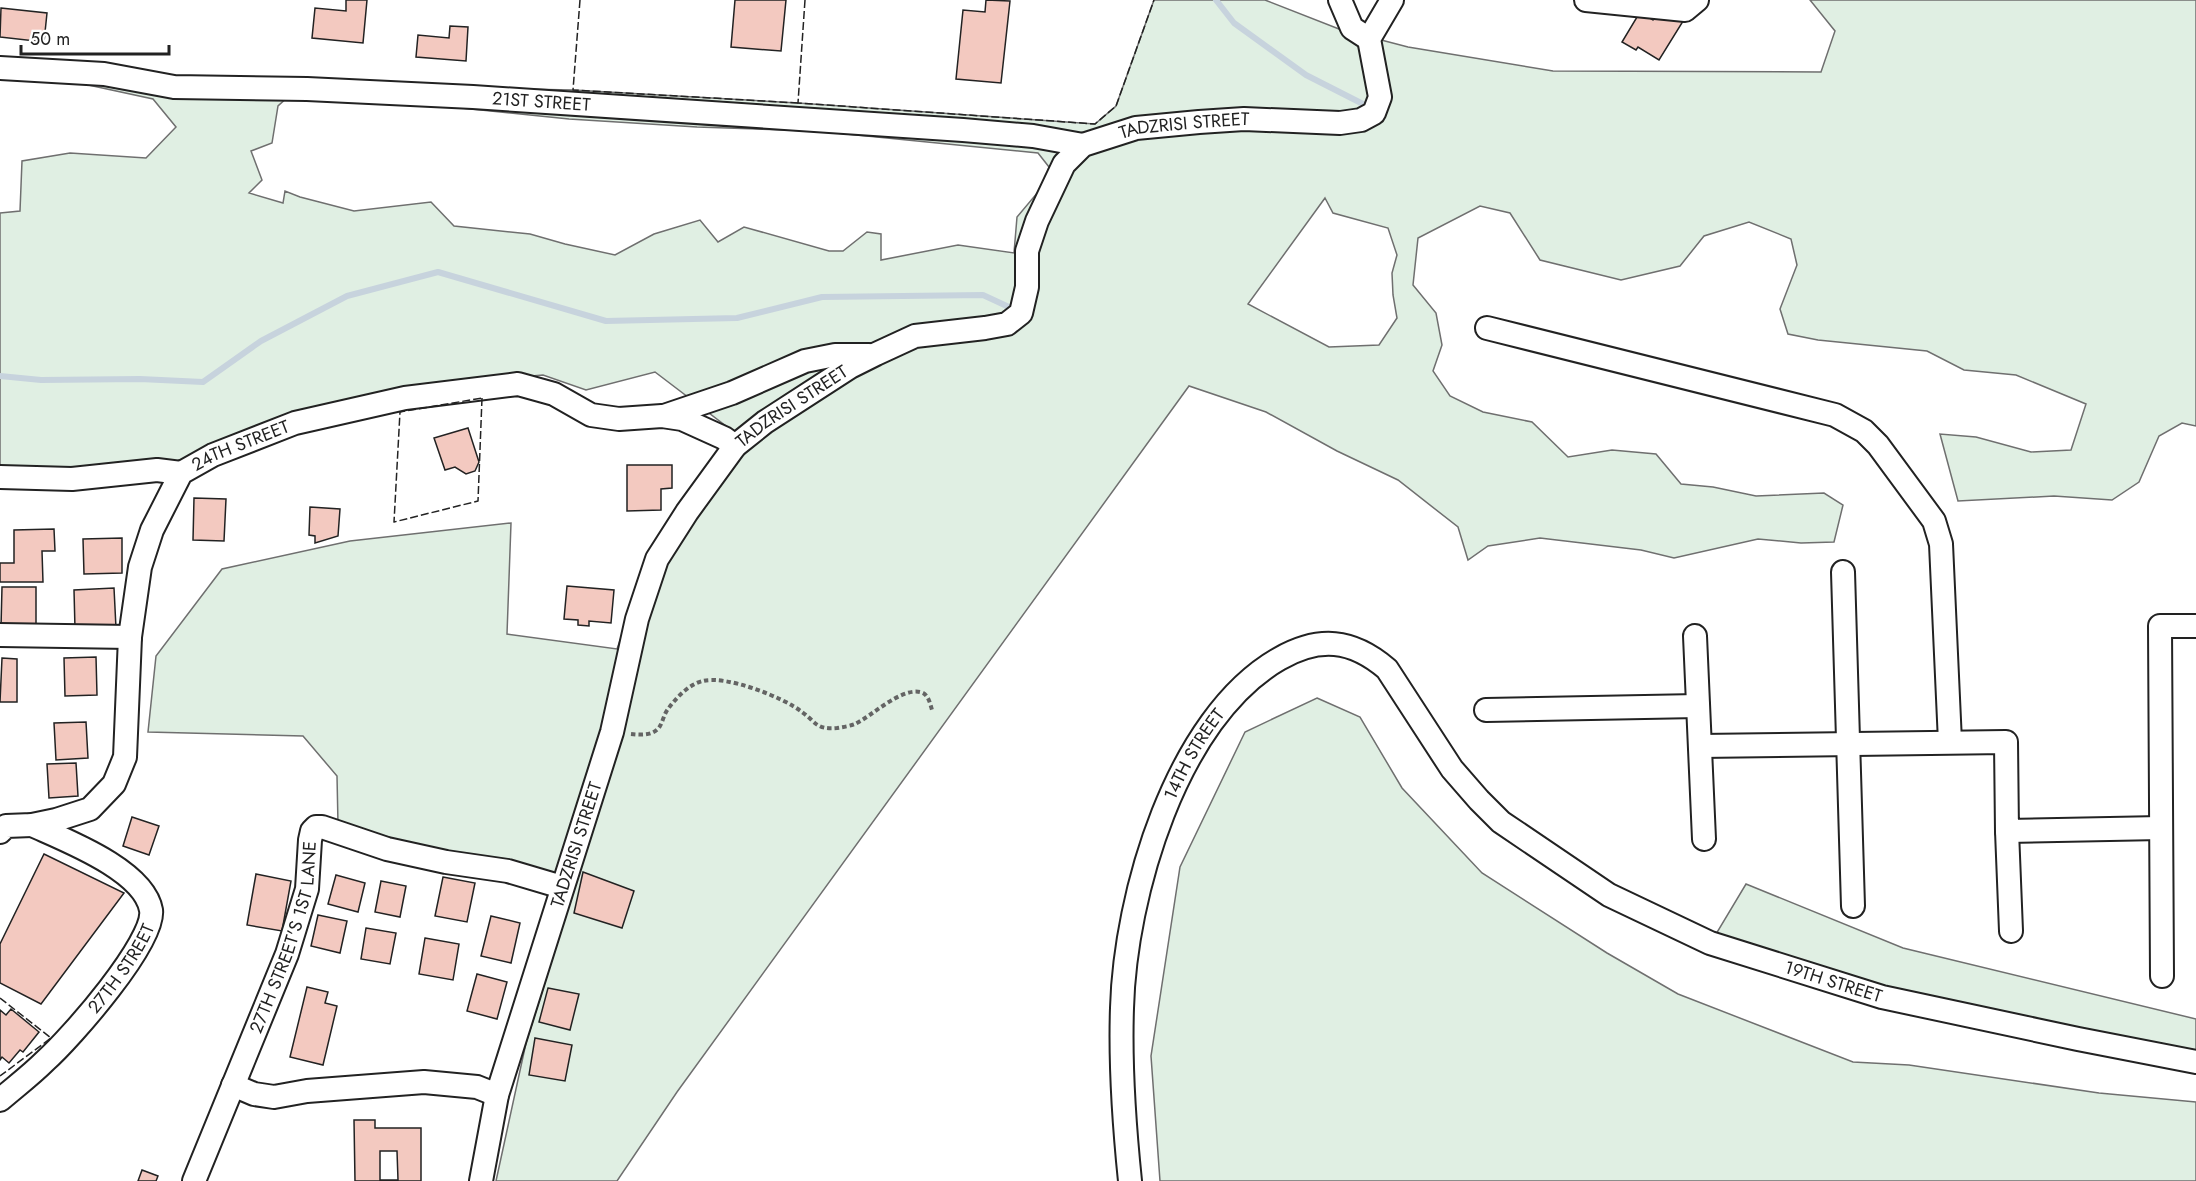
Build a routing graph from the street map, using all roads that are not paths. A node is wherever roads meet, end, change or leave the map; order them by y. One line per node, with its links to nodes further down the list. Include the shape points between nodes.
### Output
1 (1340, 0): 5 (street, via 1352,28)
2 (1392, 0): 5 (street)
3 (1586, 0): 4 (street, via 1685,10)
4 (1697, 0)
5 (1369, 39): 7 (street, TADZRISI STREET, via 1380,97 1374,113 1361,120 1340,123 1244,119 1136,128)
6 (0, 68): 7 (street, 21ST STREET, via 104,74 174,87 474,97 963,130)
7 (1083, 145): 9 (street, TADZRISI STREET, via 1064,164 1037,221 1027,252 1027,287 1021,313 1007,324 915,336)
8 (1487, 327): 21 (street, via 1835,416 1864,431 1934,521 1941,544)
9 (876, 354): 10 (street, via 806,361 732,393); 11 (street, TADZRISI STREET, via 774,416)
10 (662, 416): 11 (street, 24TH STREET, via 700,426); 12 (street, 24TH STREET, via 619,419 591,415 554,394 518,384 484,388 405,398 295,423 213,455)
11 (735, 447): 30 (street, TADZRISI STREET, via 657,559 637,619 612,732)
12 (181, 473): 13 (street, via 157,470 72,479); 18 (street, 24TH STREET, via 152,531 140,567)
13 (0, 477)
14 (1843, 572): 22 (street)
15 (2196, 626): 27 (street, via 2160,626)
16 (0, 635): 18 (street)
17 (1695, 636): 19 (street)
18 (130, 637): 26 (street, 24TH STREET, via 125,756 114,784 90,809)
19 (1698, 706): 20 (street); 23 (street)
20 (1486, 710)
21 (1950, 742): 22 (street); 28 (street, via 2006,742)
22 (1848, 744): 23 (street); 31 (street)
23 (1700, 746): 29 (street)
24 (1501, 822): 34 (street, 19TH STREET, via 1609,895 1710,943 1882,997); 40 (street, 14TH STREET, via 1452,769 1387,669 1372,656 1347,645 1323,644 1294,651 1265,667 1234,693 1202,735 1176,785 1141,882 1127,949 1122,1007 1122,1097)
25 (2, 823): 26 (street, 24TH STREET)
26 (32, 825): 37 (street, 27TH STREET, via 123,872 142,892 151,909 150,924 110,988 82,1023 46,1061)
27 (2162, 828): 28 (street); 33 (street)
28 (2007, 831): 32 (street)
29 (1704, 839)
30 (562, 887): 35 (street, 27TH STREET'S 1ST LANE, via 508,872 387,849 316,827 310,840 307,889 287,954); 36 (street, TADZRISI STREET)
31 (1853, 906)
32 (2011, 931)
33 (2162, 976)
34 (2196, 1062)
35 (233, 1085): 36 (street, via 274,1097 424,1082 477,1087); 38 (street, 27TH STREET'S 1ST LANE)
36 (497, 1095): 39 (street, TADZRISI STREET)
37 (0, 1100)
38 (194, 1181)
39 (481, 1181)
40 (1130, 1181)

